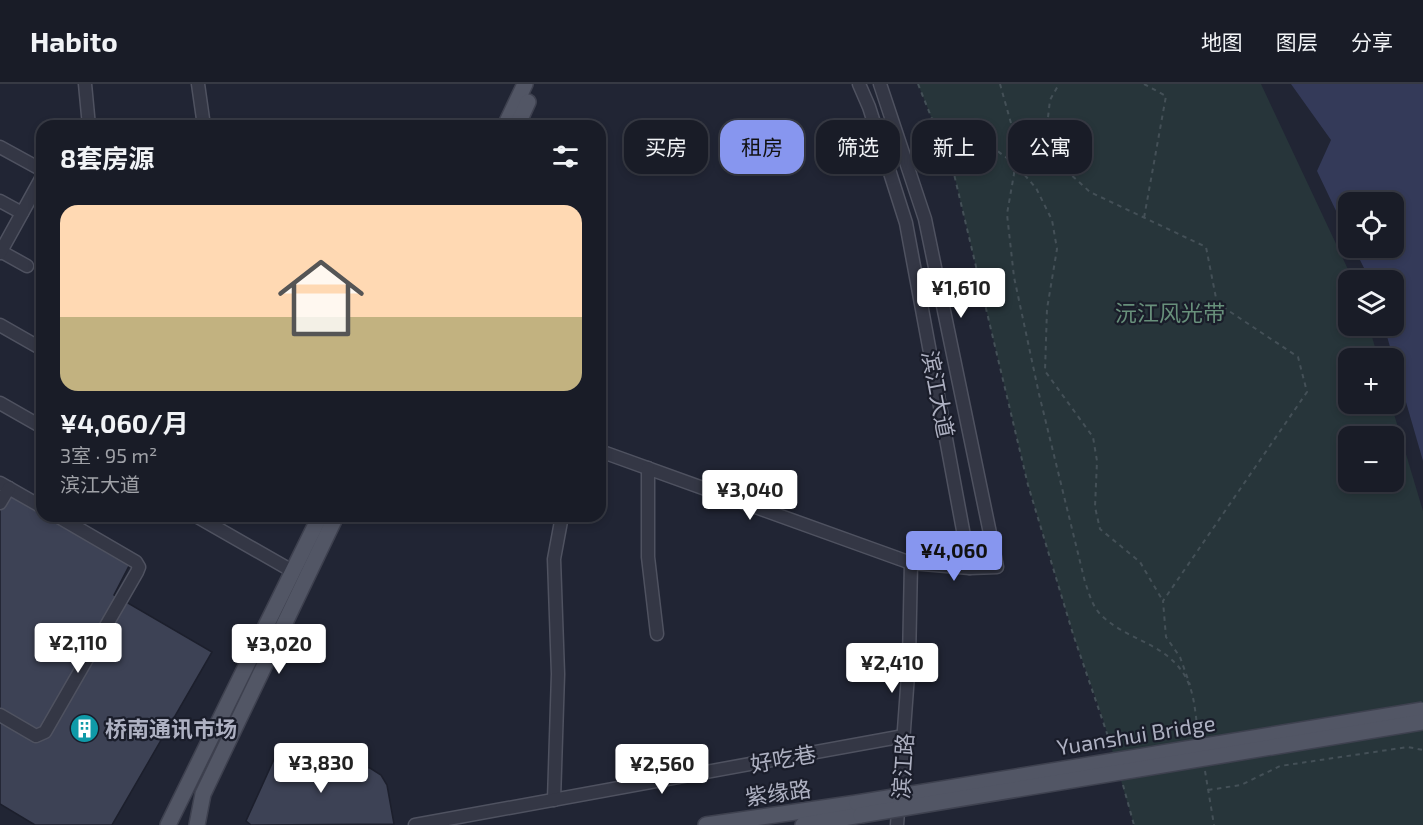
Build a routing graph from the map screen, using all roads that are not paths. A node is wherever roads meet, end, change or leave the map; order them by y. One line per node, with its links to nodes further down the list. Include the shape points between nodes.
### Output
1 (85, 84): 7 (street)
2 (198, 84): 8 (street)
3 (525, 84): 9 (main road)
4 (536, 84): 10 (main road)
5 (859, 84): 33 (street, 滨江大道, via 906,223)
6 (880, 84): 33 (street, 滨江大道, via 925,219 997,567)
7 (88, 120)
8 (203, 120)
9 (508, 120)
10 (520, 120)
11 (0, 147): 12 (street)
12 (36, 167)
13 (36, 188): 15 (street)
14 (0, 201): 15 (street)
15 (22, 213): 16 (street)
16 (0, 252): 17 (street)
17 (27, 266)
18 (0, 325): 19 (street)
19 (36, 346)
20 (0, 403): 21 (street)
21 (36, 424)
22 (606, 453): 23 (street)
23 (648, 468): 32 (street); 35 (street, via 648,557)
24 (4, 485): 25 (street); 26 (street)
25 (0, 503)
26 (36, 504)
27 (67, 522): 37 (street, via 139,567 45,732 36,736)
28 (206, 522): 34 (street)
29 (317, 522): 34 (main road)
30 (333, 522): 43 (main road, via 203,794)
31 (561, 522): 40 (street, via 554,560 558,674)
32 (911, 563): 33 (street); 39 (street, 滨江路)
33 (970, 568)
34 (294, 572): 42 (main road)
35 (657, 634)
36 (1423, 710): 41 (main road, Yuanshui Bridge, bridge)
37 (0, 715)
38 (1423, 722): 41 (main road, Yuanshui Bridge, bridge)
39 (904, 736): 40 (street, 好吃巷); 47 (street, 滨江路)
40 (554, 800): 44 (street, 好吃巷)
41 (859, 809): 45 (main road, 紫缘路); 46 (main road, 紫缘路)
42 (168, 825)
43 (197, 825)
44 (415, 825)
45 (706, 825)
46 (802, 825)
47 (897, 825)

